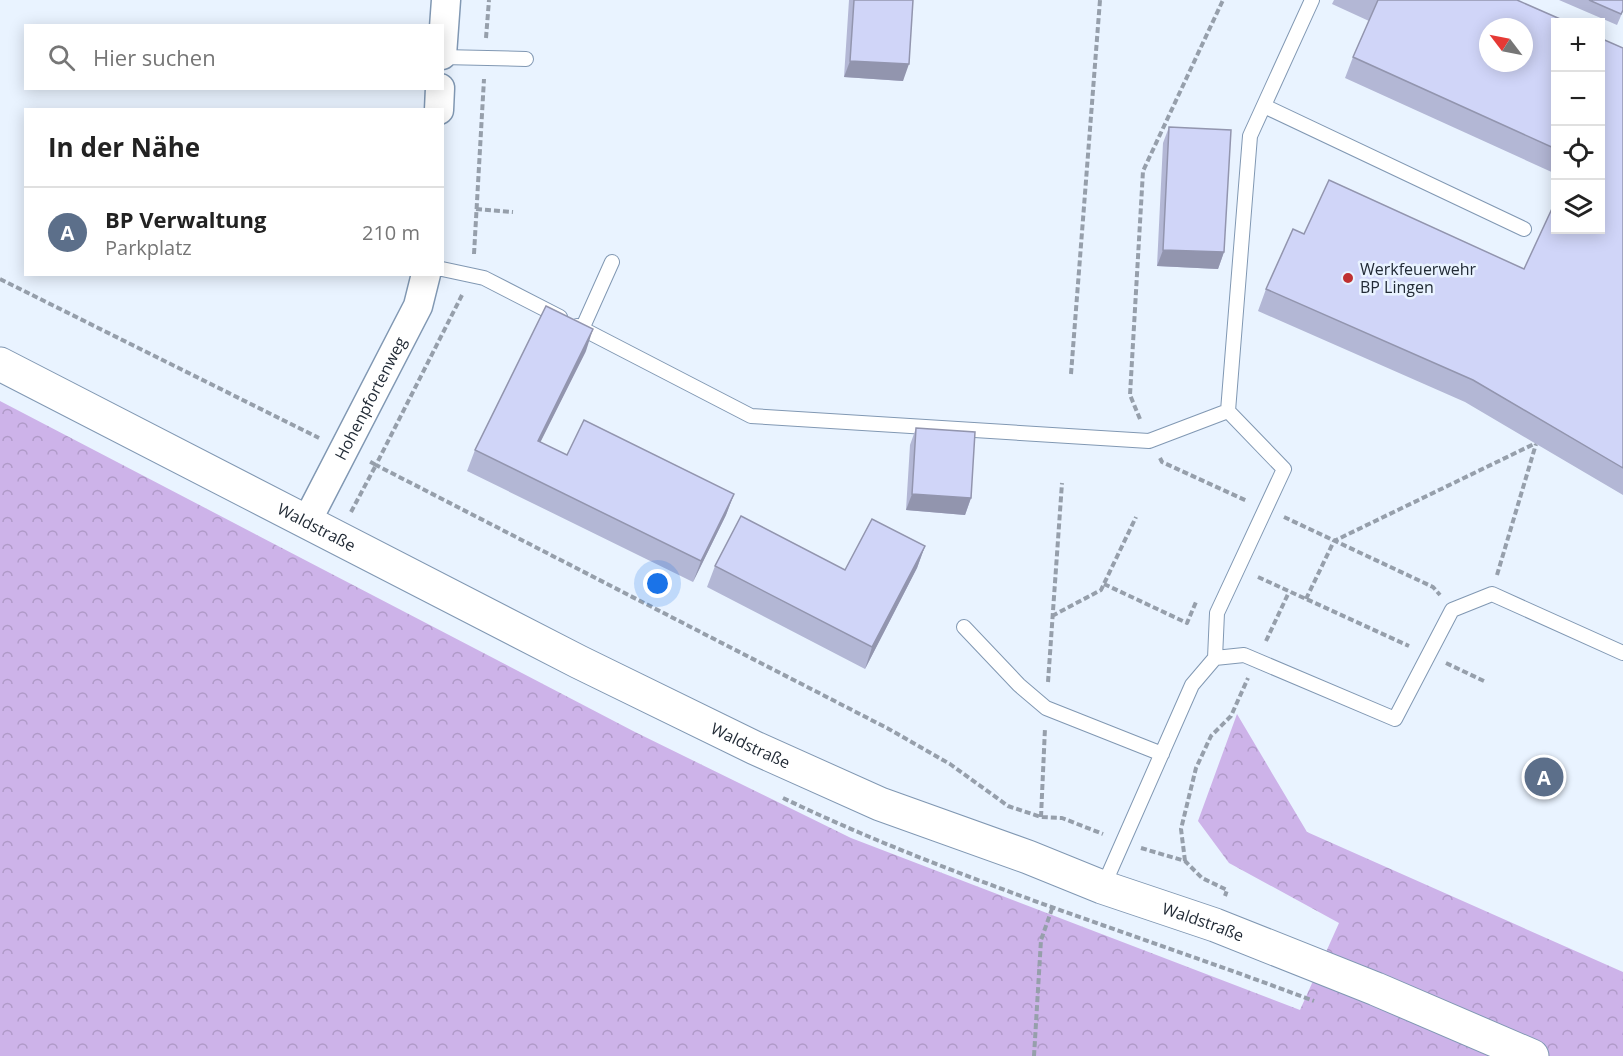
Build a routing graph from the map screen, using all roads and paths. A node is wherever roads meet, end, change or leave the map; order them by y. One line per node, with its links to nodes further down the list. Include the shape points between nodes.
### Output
1 (446, 0): 5 (street)
2 (489, 0): 7 (path)
3 (1100, 0): 22 (path)
4 (1312, 0): 10 (lane)
5 (444, 28)
6 (444, 56): 7 (lane)
7 (485, 58): 8 (lane); 12 (path)
8 (526, 59)
9 (440, 90): 11 (street)
10 (1264, 106): 14 (lane); 23 (lane, via 1250,136)
11 (439, 108)
12 (476, 209): 13 (path); 17 (path)
13 (513, 212)
14 (1524, 229)
15 (612, 262): 20 (lane)
16 (444, 269): 17 (lane)
17 (472, 275): 20 (lane); 25 (path)
18 (426, 276): 24 (street, Hohenpfortenweg, via 418,306)
19 (0, 279): 24 (path)
20 (582, 329): 23 (lane, via 751,416 1149,441)
21 (0, 364): 28 (street, Waldstraße)
22 (1071, 374)
23 (1228, 411): 30 (lane, via 1284,469)
24 (345, 450): 25 (path); 28 (street, Hohenpfortenweg)
25 (376, 465): 29 (path); 43 (path, via 887,728 950,764 1008,806)
26 (1062, 483): 31 (path, via 1052,617)
27 (1136, 517): 31 (path)
28 (307, 521): 29 (street, Waldstraße)
29 (338, 538): 45 (street, Waldstraße, via 755,748 880,804)
30 (1238, 568): 32 (path); 39 (lane, via 1217,614)
31 (1104, 585): 35 (path, via 1187,623)
32 (1289, 592): 34 (path); 40 (path)
33 (1492, 594): 34 (path, via 1536,443 1334,541); 37 (lane); 38 (lane, via 1452,610)
34 (1306, 599): 38 (path)
35 (1197, 601)
36 (964, 627): 42 (lane, via 1046,708)
37 (1623, 653)
38 (1428, 655): 40 (lane, via 1395,719); 41 (path)
39 (1215, 658): 40 (lane, via 1244,655); 42 (lane, via 1192,685)
40 (1257, 660): 44 (path, via 1231,716 1211,736 1196,768 1181,829)
41 (1486, 682)
42 (1161, 754): 45 (lane)
43 (1041, 818)
44 (1185, 861)
45 (1089, 882): 46 (path, via 1052,907 1041,940); 47 (street, Waldstraße, via 1215,925)
46 (1034, 1056)
47 (1532, 1056)

